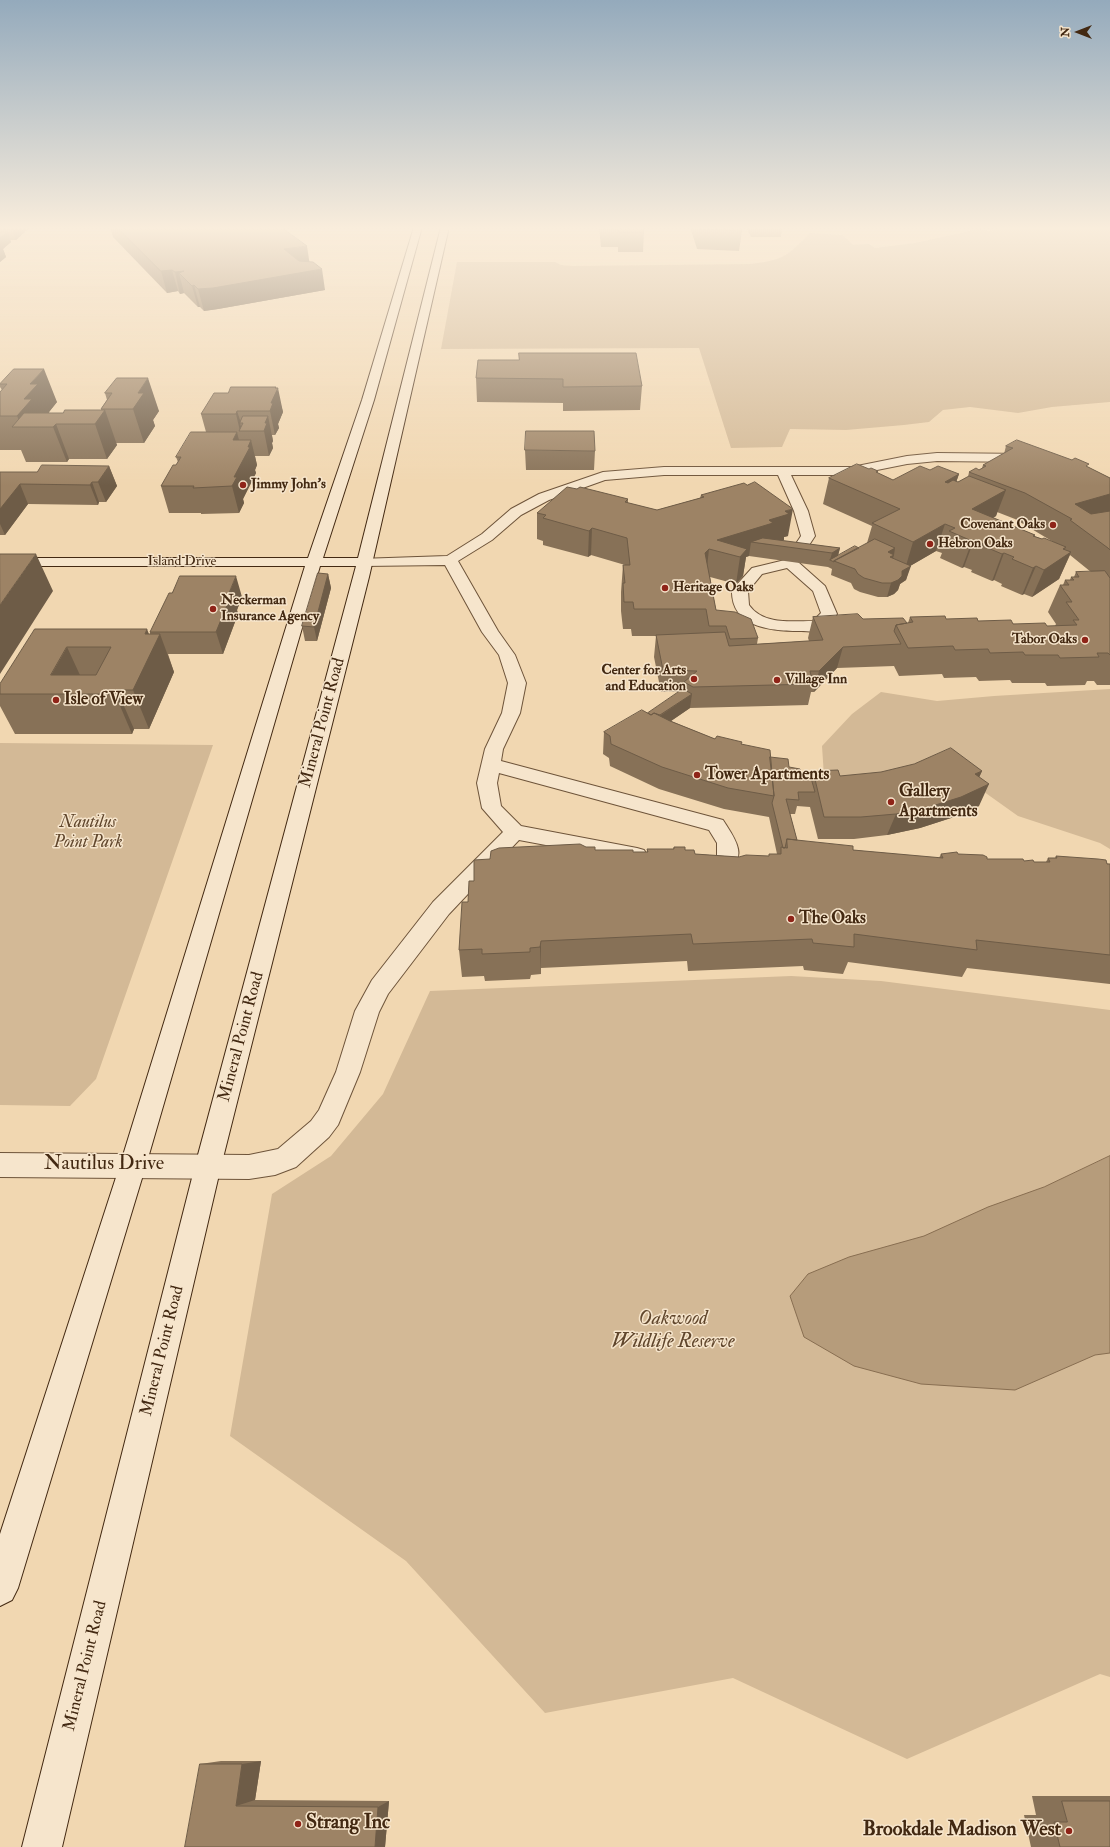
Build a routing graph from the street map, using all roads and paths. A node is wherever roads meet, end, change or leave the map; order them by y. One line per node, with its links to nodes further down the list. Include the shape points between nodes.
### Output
1 (393, 313): 7 (main road, via 368,400)
2 (424, 313): 8 (main road, Mineral Point Road)
3 (1038, 459): 4 (main road, via 937,457 907,460 852,472)
4 (783, 471): 5 (main road, via 664,471 603,476 544,497 516,512 487,537); 9 (main road, via 801,511 808,536)
5 (450, 560): 8 (main road, Island Drive); 10 (main road, via 490,632 507,655 517,683 511,713 494,749)
6 (0, 562): 7 (main road, Island Drive)
7 (314, 562): 8 (main road, Island Drive); 14 (main road)
8 (364, 562): 16 (main road, Mineral Point Road)
9 (790, 563): 9 (main road, via 820,589 829,614 817,626 783,626 752,619 740,605 740,590 757,571)
10 (491, 765): 11 (main road, via 487,783 492,808); 13 (main road, via 716,825 727,843 728,860 714,867)
11 (515, 832): 12 (main road); 16 (main road, Nautilus Drive, via 441,908 380,987 367,1011 348,1072 329,1117 320,1129 287,1158 275,1163 249,1167)
12 (652, 857)
13 (683, 862)
14 (134, 1165): 15 (main road, Nautilus Drive); 16 (main road, Nautilus Drive); 17 (main road)
15 (0, 1166)
16 (208, 1166): 18 (main road, Mineral Point Road)
17 (0, 1588)
18 (42, 1847)

